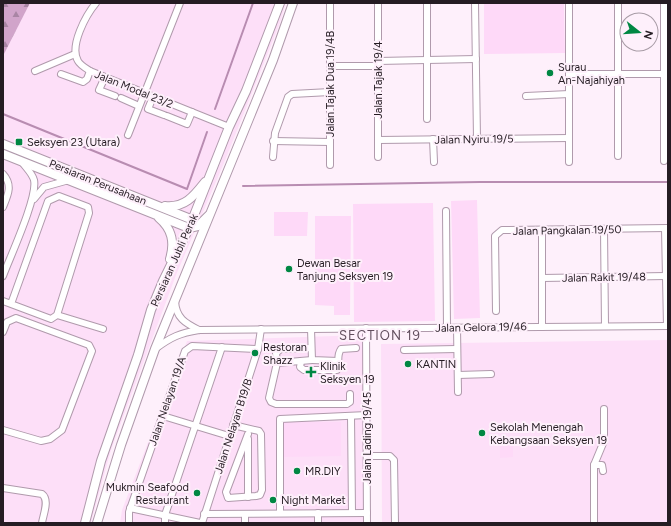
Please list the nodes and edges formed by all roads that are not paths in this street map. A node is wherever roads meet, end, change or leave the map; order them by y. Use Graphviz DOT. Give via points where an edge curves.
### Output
graph roads {
  1 [pos="96,3"];
  2 [pos="180,3"];
  3 [pos="280,3"];
  4 [pos="330,3"];
  5 [pos="378,3"];
  6 [pos="426,3"];
  7 [pos="475,3"];
  8 [pos="569,3"];
  9 [pos="618,3"];
  10 [pos="664,3"];
  11 [pos="293,5"];
  12 [pos="75,54"];
  13 [pos="476,59"];
  14 [pos="427,60"];
  15 [pos="378,63"];
  16 [pos="330,66"];
  17 [pos="36,71"];
  18 [pos="90,71"];
  19 [pos="61,74"];
  20 [pos="569,74"];
  21 [pos="618,74"];
  22 [pos="666,74"];
  23 [pos="105,77"];
  24 [pos="330,92"];
  25 [pos="144,93"];
  26 [pos="569,94"];
  27 [pos="526,96"];
  28 [pos="154,97"];
  29 [pos="139,106"];
  30 [pos="192,112"];
  31 [pos="427,119"];
  32 [pos="247,122"];
  33 [pos="229,127"];
  34 [pos="128,135"];
  35 [pos="569,138"];
  36 [pos="433,139"];
  37 [pos="477,139"];
  38 [pos="378,140"];
  39 [pos="273,141"];
  40 [pos="330,142"];
  41 [pos="3,144"];
  42 [pos="239,144"];
  43 [pos="3,154"];
  44 [pos="618,156"];
  45 [pos="273,157"];
  46 [pos="378,157"];
  47 [pos="21,161"];
  48 [pos="664,161"];
  49 [pos="434,162"];
  50 [pos="569,162"];
  51 [pos="330,165"];
  52 [pos="3,174"];
  53 [pos="211,174"];
  54 [pos="69,180"];
  55 [pos="31,204"];
  56 [pos="156,205"];
  57 [pos="3,207"];
  58 [pos="446,211"];
  59 [pos="211,213"];
  60 [pos="155,215"];
  61 [pos="193,225"];
  62 [pos="667,228"];
  63 [pos="604,229"];
  64 [pos="542,230"];
  65 [pos="200,241"];
  66 [pos="3,274"];
  67 [pos="666,276"];
  68 [pos="604,277"];
  69 [pos="542,278"];
  70 [pos="163,280"];
  71 [pos="175,298"];
  72 [pos="3,301"];
  73 [pos="11,304"];
  74 [pos="496,311"];
  75 [pos="57,315"];
  76 [pos="605,326"];
  77 [pos="667,326"];
  78 [pos="542,327"];
  79 [pos="366,328"];
  80 [pos="447,328"];
  81 [pos="457,328"];
  82 [pos="103,329"];
  83 [pos="261,329"];
  84 [pos="311,329"];
  85 [pos="199,330"];
  86 [pos="3,332"];
  87 [pos="222,347"];
  88 [pos="311,348"];
  89 [pos="356,348"];
  90 [pos="156,349"];
  91 [pos="258,349"];
  92 [pos="457,349"];
  93 [pos="404,350"];
  94 [pos="312,360"];
  95 [pos="301,361"];
  96 [pos="338,361"];
  97 [pos="277,363"];
  98 [pos="491,374"];
  99 [pos="458,375"];
  100 [pos="458,392"];
  101 [pos="350,394"];
  102 [pos="604,409"];
  103 [pos="367,415"];
  104 [pos="163,416"];
  105 [pos="351,416"];
  106 [pos="233,425"];
  107 [pos="195,426"];
  108 [pos="3,430"];
  109 [pos="248,432"];
  110 [pos="229,436"];
  111 [pos="367,456"];
  112 [pos="594,465"];
  113 [pos="602,468"];
  114 [pos="3,488"];
  115 [pos="248,497"];
  116 [pos="130,508"];
  117 [pos="280,513"];
  118 [pos="318,513"];
  119 [pos="352,513"];
  120 [pos="367,513"];
  121 [pos="204,514"];
  122 [pos="245,514"];
  123 [pos="165,515"];
  124 [pos="42,523"];
  125 [pos="85,523"];
  126 [pos="97,523"];
  127 [pos="129,523"];
  128 [pos="165,523"];
  129 [pos="201,523"];
  130 [pos="246,523"];
  131 [pos="318,523"];
  132 [pos="367,523"];
  133 [pos="395,523"];
  134 [pos="594,523"];
  1 -- 12 [label="street" via="85,16"];
  2 -- 25 [label="street"];
  3 -- 33 [label="main road, Persiaran Jubli Perak" via="246,91"];
  4 -- 16 [label="street, Jalan Tajak Dua 19/4B"];
  5 -- 15 [label="street, Jalan Tajak 19/4"];
  6 -- 14 [label="street"];
  7 -- 13 [label="street"];
  8 -- 20 [label="street"];
  9 -- 21 [label="street"];
  10 -- 22 [label="street"];
  11 -- 32 [label="main road, Persiaran Jubli Perak"];
  12 -- 17 [label="street"];
  12 -- 18 [label="street, Jalan Modal 23/2" via="78,62"];
  13 -- 14 [label="street"];
  13 -- 37 [label="street"];
  14 -- 15 [label="street"];
  14 -- 31 [label="street"];
  15 -- 16 [label="street"];
  15 -- 38 [label="street, Jalan Tajak 19/4"];
  16 -- 24 [label="street, Jalan Tajak Dua 19/4B"];
  18 -- 19 [label="street" via="83,82"];
  18 -- 23 [label="street, Jalan Modal 23/2"];
  20 -- 21 [label="street"];
  20 -- 26 [label="street"];
  21 -- 22 [label="street"];
  21 -- 44 [label="street"];
  22 -- 48 [label="street"];
  23 -- 25 [label="street, Jalan Modal 23/2"];
  23 -- 29 [label="street" via="99,90"];
  24 -- 39 [label="street" via="292,94 288,97"];
  24 -- 40 [label="street, Jalan Tajak Dua 19/4B"];
  25 -- 28 [label="street, Jalan Modal 23/2"];
  25 -- 29 [label="street"];
  26 -- 27 [label="street"];
  26 -- 35 [label="street"];
  28 -- 30 [label="street, Jalan Modal 23/2"];
  28 -- 30 [label="street" via="148,109 187,124"];
  29 -- 34 [label="street"];
  30 -- 33 [label="street, Jalan Modal 23/2"];
  32 -- 33 [label="main road"];
  32 -- 42 [label="main road, Persiaran Jubli Perak"];
  33 -- 42 [label="main road"];
  33 -- 53 [label="main road, Persiaran Jubli Perak"];
  35 -- 37 [label="street, Jalan Nyiru 19/5"];
  35 -- 50 [label="street"];
  36 -- 37 [label="street, Jalan Nyiru 19/5"];
  36 -- 38 [label="street, Jalan Nyiru 19/5"];
  36 -- 49 [label="street"];
  38 -- 46 [label="street, Jalan Tajak 19/4"];
  39 -- 40 [label="street"];
  39 -- 45 [label="street"];
  40 -- 51 [label="street, Jalan Tajak Dua 19/4B"];
  41 -- 56 [label="main road, Persiaran Perusahaan"];
  42 -- 59 [label="main road, Persiaran Jubli Perak"];
  43 -- 47 [label="main road, Persiaran Perusahaan"];
  47 -- 54 [label="main road, Persiaran Perusahaan"];
  47 -- 55 [label="street" via="34,180"];
  52 -- 57 [label="street" via="9,186"];
  53 -- 56 [label="main road" via="188,201 171,207"];
  53 -- 61 [label="main road, Persiaran Jubli Perak"];
  54 -- 55 [label="street" via="44,187"];
  54 -- 60 [label="main road, Persiaran Perusahaan"];
  55 -- 66 [label="street"];
  56 -- 61 [label="main road, Persiaran Perusahaan"];
  58 -- 80 [label="street"];
  59 -- 61 [label="main road"];
  59 -- 65 [label="main road, Persiaran Jubli Perak"];
  60 -- 61 [label="main road, Persiaran Perusahaan"];
  60 -- 70 [label="main road" via="165,223 174,243"];
  61 -- 65 [label="main road"];
  61 -- 70 [label="main road, Persiaran Jubli Perak"];
  62 -- 63 [label="street, Jalan Pangkalan 19/50"];
  62 -- 67 [label="street"];
  63 -- 64 [label="street, Jalan Pangkalan 19/50"];
  63 -- 68 [label="street"];
  64 -- 69 [label="street"];
  64 -- 74 [label="street, Jalan Pangkalan 19/50" via="502,230 496,234"];
  65 -- 71 [label="main road, Persiaran Jubli Perak"];
  67 -- 68 [label="street, Jalan Rakit 19/48"];
  67 -- 77 [label="street"];
  68 -- 69 [label="street, Jalan Rakit 19/48"];
  68 -- 76 [label="street"];
  69 -- 78 [label="street"];
  70 -- 125 [label="main road, Persiaran Jubli Perak" via="100,461"];
  71 -- 85 [label="street" via="176,310 182,320"];
  71 -- 90 [label="main road, Persiaran Jubli Perak"];
  72 -- 73 [label="street"];
  73 -- 75 [label="street" via="51,319"];
  73 -- 75 [label="street" via="48,202 59,196 88,207 89,213"];
  75 -- 82 [label="street"];
  76 -- 77 [label="street, Jalan Gelora 19/46"];
  76 -- 78 [label="street, Jalan Gelora 19/46"];
  78 -- 81 [label="street, Jalan Gelora 19/46"];
  79 -- 80 [label="street, Jalan Gelora 19/46"];
  79 -- 84 [label="street, Jalan Gelora 19/46"];
  79 -- 103 [label="street, Jalan Lading 19/45"];
  80 -- 81 [label="street, Jalan Gelora 19/46"];
  81 -- 92 [label="street"];
  83 -- 84 [label="street, Jalan Gelora 19/46"];
  83 -- 85 [label="street, Jalan Gelora 19/46"];
  83 -- 91 [label="street, Jalan Nelayan B19/B"];
  84 -- 88 [label="street"];
  85 -- 90 [label="street, Jalan Gelora 19/46" via="180,333"];
  86 -- 108 [label="street" via="7,322 16,318 89,345 92,351 62,430 50,439 41,441"];
  87 -- 91 [label="street, Jalan Nelayan 19/A"];
  87 -- 104 [label="street, Jalan Nelayan 19/A" via="192,346 185,351"];
  87 -- 107 [label="street"];
  88 -- 94 [label="street"];
  88 -- 97 [label="street" via="281,349 276,353"];
  89 -- 96 [label="street" via="340,348"];
  90 -- 126 [label="main road, Persiaran Jubli Perak" via="121,445"];
  91 -- 106 [label="street, Jalan Nelayan B19/B"];
  92 -- 93 [label="street"];
  92 -- 99 [label="street"];
  94 -- 95 [label="street"];
  94 -- 96 [label="street"];
  95 -- 96 [label="street" via="300,367 304,370 337,370"];
  95 -- 97 [label="street"];
  97 -- 101 [label="street" via="269,398 271,402 347,404 350,402"];
  98 -- 99 [label="street"];
  99 -- 100 [label="street"];
  102 -- 112 [label="street" via="604,441"];
  103 -- 105 [label="street"];
  103 -- 111 [label="street, Jalan Lading 19/45"];
  104 -- 107 [label="street"];
  104 -- 116 [label="street, Jalan Nelayan 19/A"];
  105 -- 117 [label="street" via="280,419"];
  105 -- 119 [label="street"];
  106 -- 109 [label="street"];
  106 -- 110 [label="street, Jalan Nelayan B19/B"];
  107 -- 110 [label="street"];
  107 -- 123 [label="street"];
  109 -- 115 [label="street"];
  109 -- 115 [label="street" via="259,431 261,434 262,490 260,495"];
  109 -- 115 [label="street" via="226,496"];
  110 -- 121 [label="street, Jalan Nelayan B19/B"];
  111 -- 120 [label="street, Jalan Lading 19/45"];
  111 -- 133 [label="street" via="390,456 394,460"];
  112 -- 113 [label="street"];
  112 -- 134 [label="street"];
  114 -- 124 [label="street" via="45,496"];
  116 -- 123 [label="street"];
  116 -- 127 [label="street, Jalan Nelayan 19/A"];
  117 -- 118 [label="street"];
  117 -- 122 [label="street"];
  118 -- 119 [label="street"];
  118 -- 131 [label="street"];
  119 -- 120 [label="street"];
  120 -- 132 [label="street, Jalan Lading 19/45"];
  121 -- 122 [label="street"];
  121 -- 129 [label="street, Jalan Nelayan B19/B"];
  122 -- 130 [label="street"];
  123 -- 128 [label="street"];
  123 -- 129 [label="street"];
}
